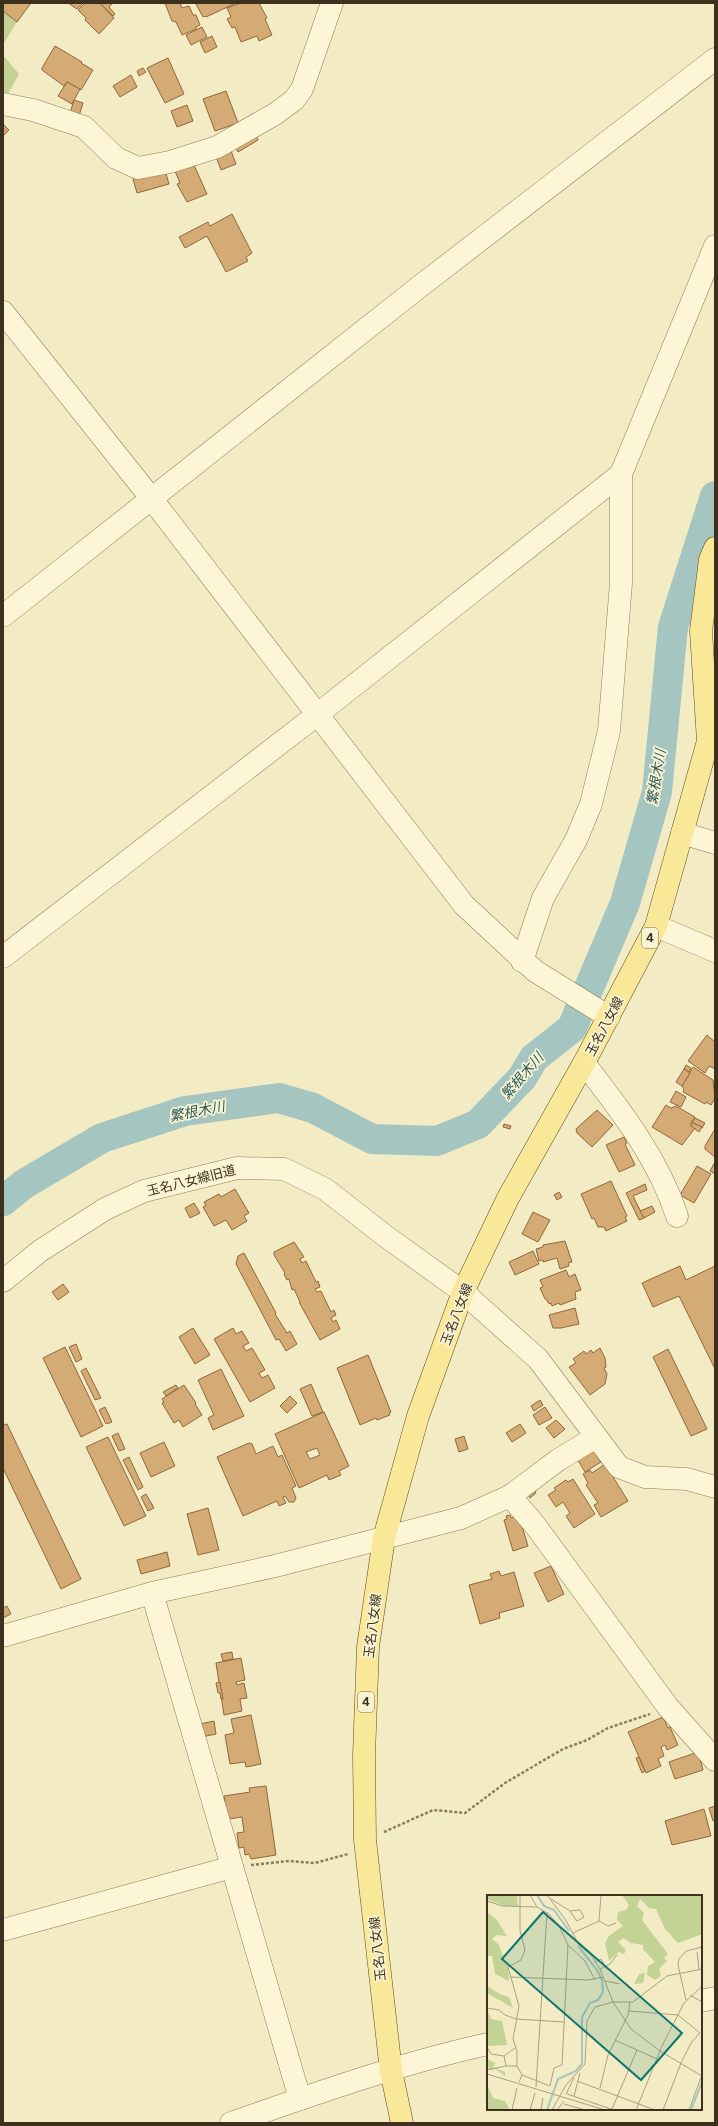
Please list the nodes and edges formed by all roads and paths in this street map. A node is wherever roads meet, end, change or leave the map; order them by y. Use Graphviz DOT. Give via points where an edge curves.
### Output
graph roads {
  1 [pos="332,3"];
  2 [pos="715,59"];
  3 [pos="3,104"];
  4 [pos="715,246"];
  5 [pos="3,312"];
  6 [pos="621,474"];
  7 [pos="151,498"];
  8 [pos="715,548"];
  9 [pos="3,616"];
  10 [pos="318,714"];
  11 [pos="682,833"];
  12 [pos="715,843"];
  13 [pos="656,926"];
  14 [pos="715,951"];
  15 [pos="3,957"];
  16 [pos="528,966"];
  17 [pos="602,1012"];
  18 [pos="584,1063"];
  19 [pos="678,1216"];
  20 [pos="3,1281"];
  21 [pos="463,1292"];
  22 [pos="596,1437"];
  23 [pos="715,1486"];
  24 [pos="510,1496"];
  25 [pos="384,1538"];
  26 [pos="152,1593"];
  27 [pos="3,1636"];
  28 [pos="668,1708"];
  29 [pos="715,1760"];
  30 [pos="365,1840"];
  31 [pos="232,1866"];
  32 [pos="3,1930"];
  33 [pos="715,1998"];
  34 [pos="702,2001"];
  35 [pos="487,2044"];
  36 [pos="391,2071"];
  37 [pos="300,2099"];
  38 [pos="231,2123"];
  39 [pos="402,2123"];
  1 -- 3 [label="street" via="302,88 294,100 257,125 217,147 170,162 138,168 116,158 84,127 33,110"];
  2 -- 7 [label="street"];
  4 -- 6 [label="street"];
  5 -- 7 [label="street"];
  6 -- 10 [label="street"];
  6 -- 16 [label="street" via="620,584 609,731 591,804 576,840 543,898"];
  7 -- 9 [label="street"];
  7 -- 10 [label="street"];
  8 -- 11 [label="main road, 玉名八女線 / 4" via="710,560 701,631 708,740"];
  10 -- 15 [label="street"];
  10 -- 16 [label="street" via="464,904"];
  11 -- 12 [label="street"];
  11 -- 13 [label="main road, 玉名八女線 / 4"];
  13 -- 14 [label="street"];
  13 -- 17 [label="main road, 玉名八女線 / 4"];
  16 -- 17 [label="street"];
  17 -- 18 [label="main road, 玉名八女線 / 4"];
  18 -- 19 [label="street" via="653,1159"];
  18 -- 21 [label="main road, 玉名八女線 / 4" via="508,1198"];
  20 -- 21 [label="street, 玉名八女線旧道" via="40,1251 105,1209 144,1191 237,1168 284,1169 325,1189"];
  21 -- 22 [label="street, 玉名八女線旧道" via="538,1359"];
  21 -- 25 [label="main road, 玉名八女線 / 4" via="418,1416"];
  22 -- 23 [label="street, 玉名八女線旧道" via="619,1467 645,1477 687,1479"];
  22 -- 24 [label="street" via="558,1460"];
  24 -- 25 [label="street" via="461,1518"];
  24 -- 28 [label="street" via="535,1525"];
  25 -- 26 [label="street" via="275,1566"];
  25 -- 30 [label="main road, 玉名八女線 / 4" via="368,1647 364,1755"];
  26 -- 27 [label="street"];
  26 -- 31 [label="street"];
  28 -- 29 [label="street"];
  28 -- 30 [label="path" via="608,1728 563,1749 505,1783 465,1813 433,1810"];
  30 -- 31 [label="path" via="351,1853 337,1859 315,1863 289,1861"];
  30 -- 36 [label="main road, 玉名八女線 / 4"];
  31 -- 32 [label="street"];
  31 -- 37 [label="street"];
  33 -- 34 [label="street"];
  35 -- 36 [label="street"];
  36 -- 37 [label="street"];
  36 -- 39 [label="main road, 玉名八女線 / 4"];
  37 -- 38 [label="street"];
}
